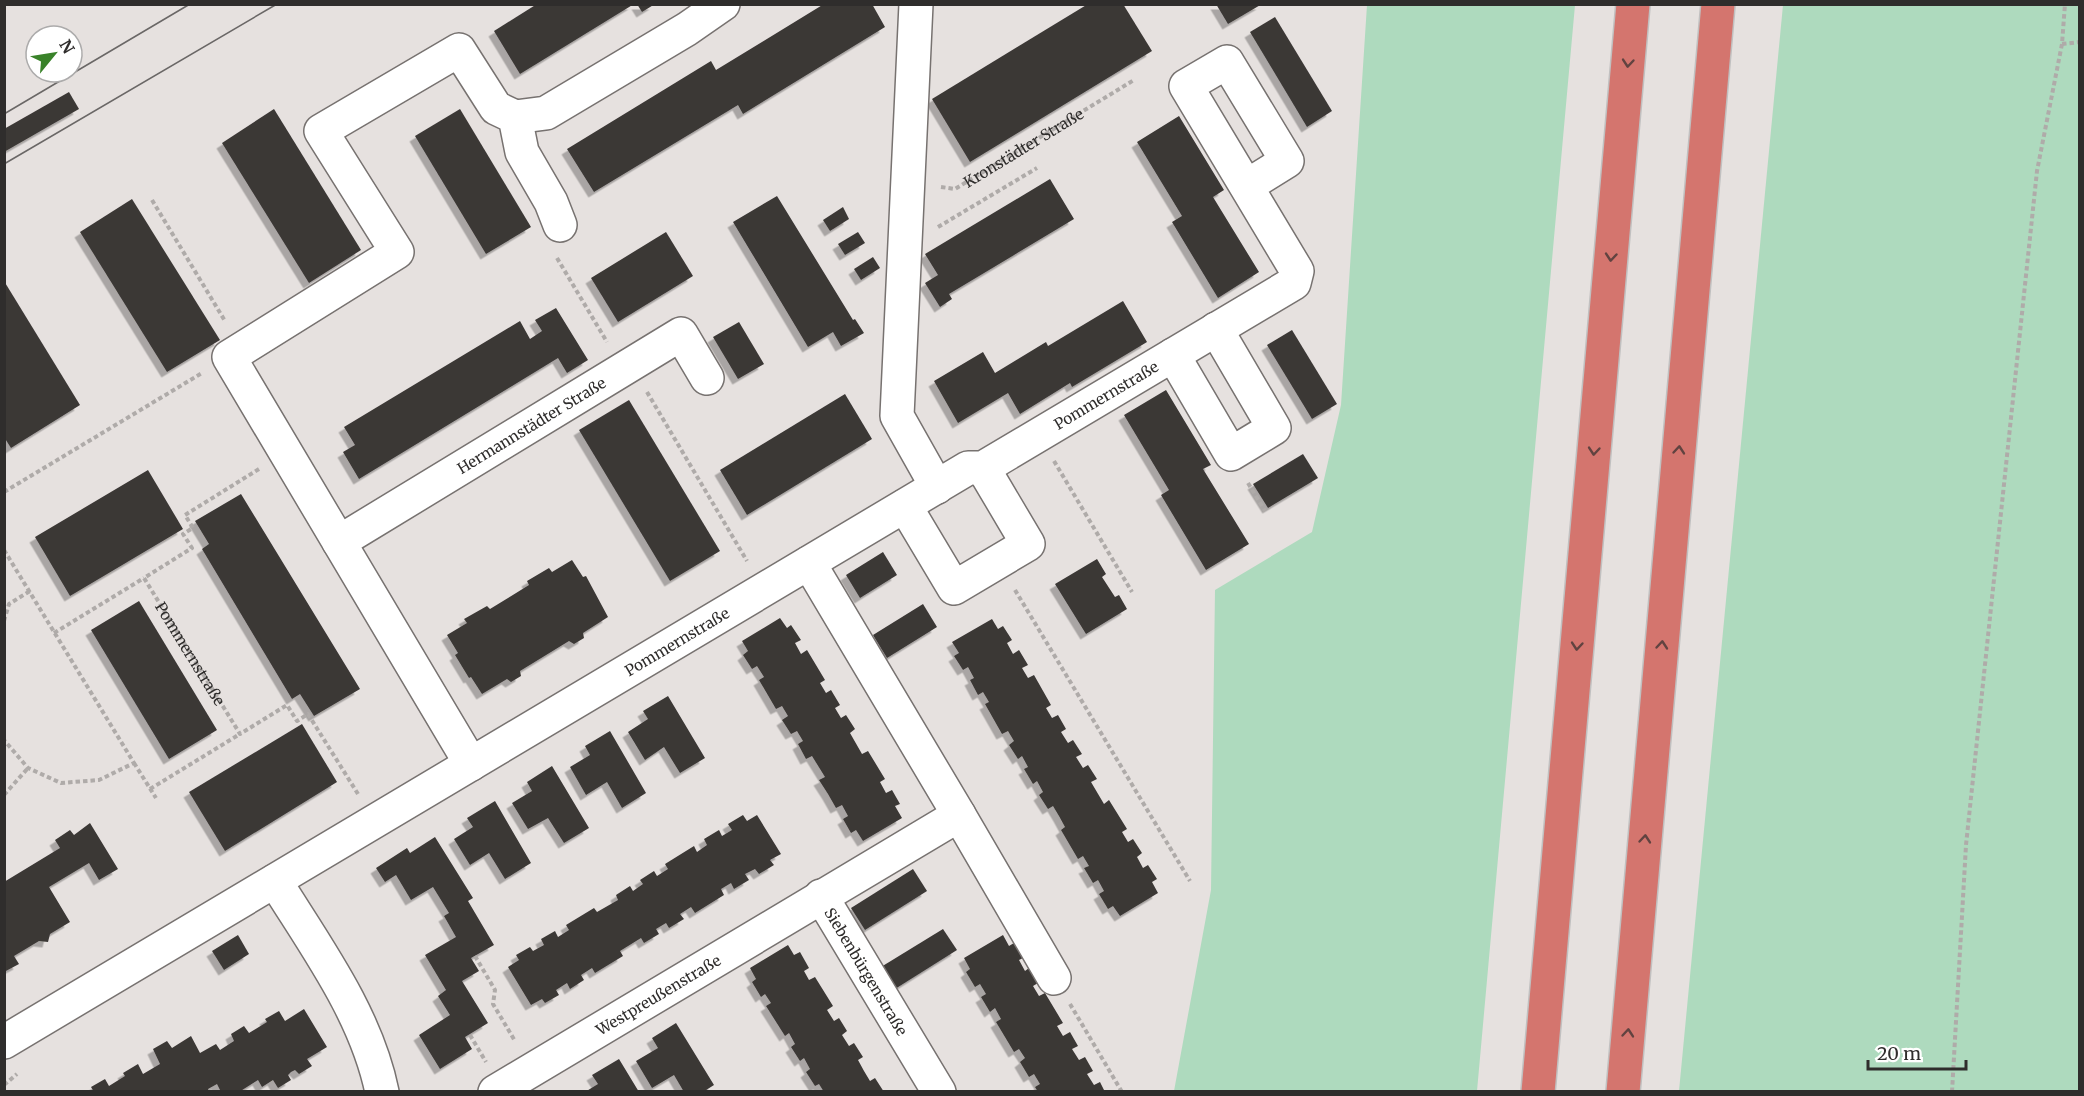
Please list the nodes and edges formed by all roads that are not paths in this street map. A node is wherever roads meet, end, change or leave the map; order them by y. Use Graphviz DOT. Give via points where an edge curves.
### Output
graph roads {
  1 [pos="723,4"];
  2 [pos="916,4"];
  3 [pos="1634,4"];
  4 [pos="1718,4"];
  5 [pos="515,117"];
  6 [pos="1247,186"];
  7 [pos="560,225"];
  8 [pos="1216,329"];
  9 [pos="1173,355"];
  10 [pos="707,378"];
  11 [pos="983,468"];
  12 [pos="937,487"];
  13 [pos="905,506"];
  14 [pos="339,542"];
  15 [pos="809,563"];
  16 [pos="471,764"];
  17 [pos="959,815"];
  18 [pos="275,881"];
  19 [pos="821,896"];
  20 [pos="1054,978"];
  21 [pos="4,1042"];
  22 [pos="382,1092"];
  23 [pos="495,1092"];
  24 [pos="939,1092"];
  25 [pos="1538,1092"];
  26 [pos="1623,1092"];
  1 -- 5 [label="street" via="546,113"];
  2 -- 12 [label="street" via="897,416"];
  3 -- 25 [label="highway, one-way"];
  26 -- 4 [label="highway, one-way"];
  5 -- 7 [label="street" via="522,152"];
  5 -- 14 [label="street" via="495,108 459,50 321,131 397,252 236,353 286,453"];
  6 -- 8 [label="street, Pommernstraße" via="1297,271 1294,283"];
  8 -- 9 [label="street, Pommernstraße"];
  8 -- 9 [label="street, Pommernstraße" via="1274,428 1266,433 1231,454"];
  9 -- 11 [label="street, Pommernstraße"];
  10 -- 14 [label="street, Hermannstädter Straße" via="681,334"];
  11 -- 12 [label="street, Pommernstraße" via="968,468"];
  11 -- 13 [label="street" via="1028,543 954,588"];
  12 -- 13 [label="street, Pommernstraße"];
  13 -- 15 [label="street, Pommernstraße"];
  14 -- 16 [label="street"];
  15 -- 16 [label="street, Pommernstraße"];
  15 -- 17 [label="street"];
  16 -- 18 [label="street, Pommernstraße"];
  17 -- 19 [label="street, Siebenbürgenstraße"];
  17 -- 20 [label="street"];
  18 -- 21 [label="street, Pommernstraße"];
  18 -- 22 [label="street" via="337,980 362,1030"];
  19 -- 23 [label="street, Westpreußenstraße"];
  19 -- 24 [label="street, Siebenbürgenstraße"];
}
